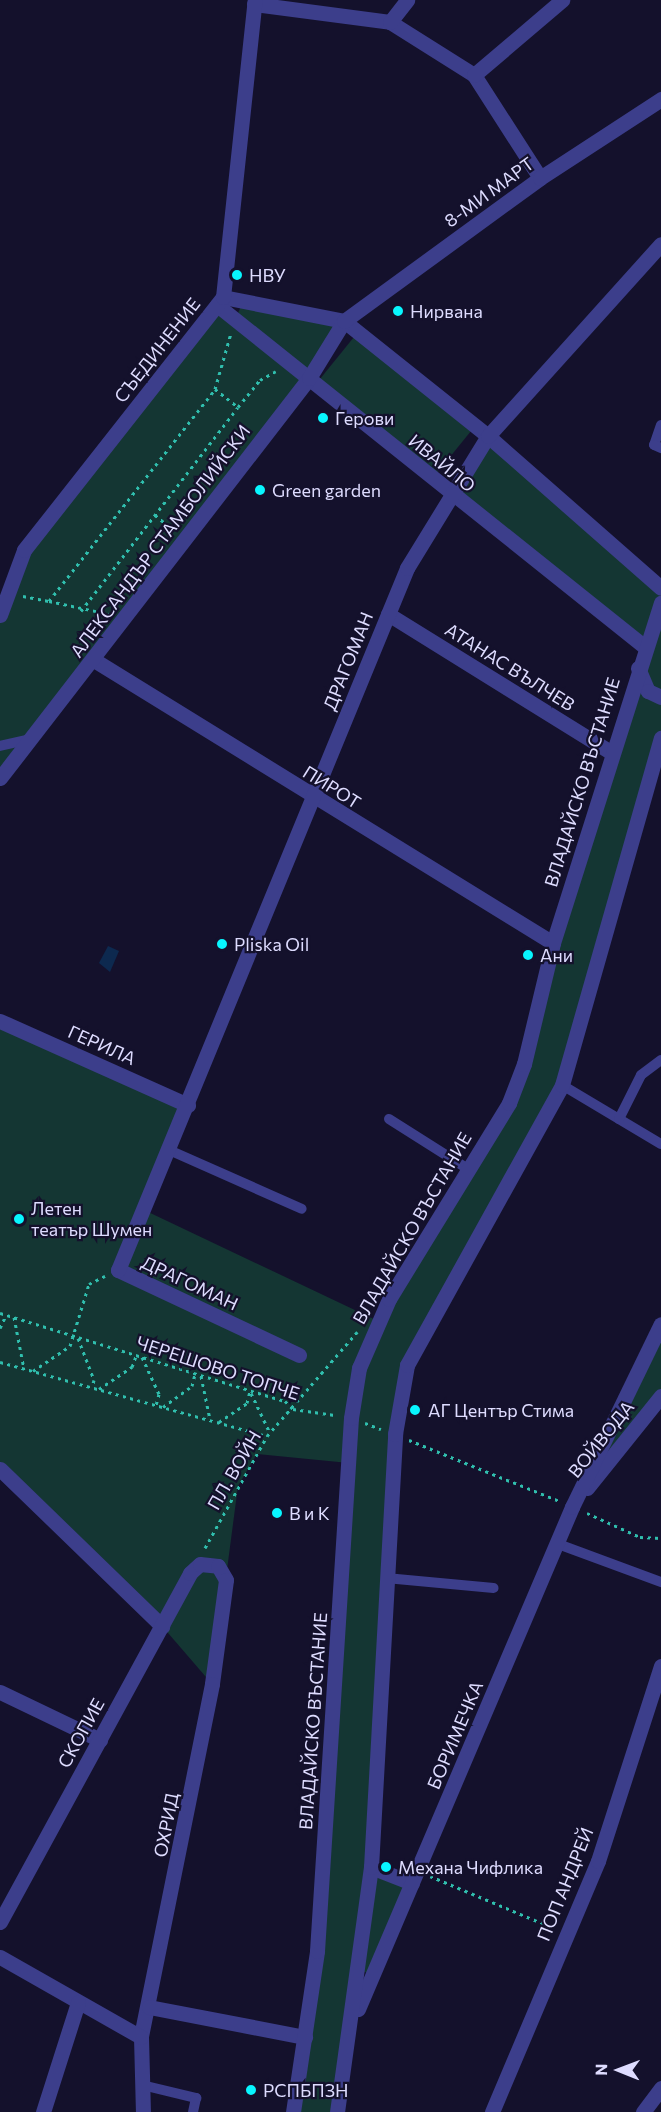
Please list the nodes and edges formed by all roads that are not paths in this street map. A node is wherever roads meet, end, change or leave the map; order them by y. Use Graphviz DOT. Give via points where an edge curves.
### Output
graph roads {
  1 [pos="407,0"];
  2 [pos="562,0"];
  3 [pos="255,2"];
  4 [pos="390,22"];
  5 [pos="474,75"];
  6 [pos="661,99"];
  7 [pos="540,178"];
  8 [pos="661,244"];
  9 [pos="220,301"];
  10 [pos="344,321"];
  11 [pos="309,378"];
  12 [pos="661,425"];
  13 [pos="488,436"];
  14 [pos="661,448"];
  15 [pos="449,495"];
  16 [pos="661,588"];
  17 [pos="661,603"];
  18 [pos="2,604"];
  19 [pos="388,615"];
  20 [pos="645,647"];
  21 [pos="94,660"];
  22 [pos="638,668"];
  23 [pos="661,696"];
  24 [pos="661,738"];
  25 [pos="31,739"];
  26 [pos="0,746"];
  27 [pos="611,752"];
  28 [pos="0,778"];
  29 [pos="314,799"];
  30 [pos="553,943"];
  31 [pos="0,1021"];
  32 [pos="661,1060"];
  33 [pos="562,1085"];
  34 [pos="188,1105"];
  35 [pos="389,1119"];
  36 [pos="619,1119"];
  37 [pos="661,1144"];
  38 [pos="169,1150"];
  39 [pos="468,1169"];
  40 [pos="302,1209"];
  41 [pos="661,1324"];
  42 [pos="299,1355"];
  43 [pos="661,1396"];
  44 [pos="0,1469"];
  45 [pos="572,1507"];
  46 [pos="558,1544"];
  47 [pos="200,1564"];
  48 [pos="386,1578"];
  49 [pos="661,1582"];
  50 [pos="494,1588"];
  51 [pos="162,1626"];
  52 [pos="661,1666"];
  53 [pos="0,1692"];
  54 [pos="100,1740"];
  55 [pos="371,1867"];
  56 [pos="415,1877"];
  57 [pos="0,1922"];
  58 [pos="0,1957"];
  59 [pos="78,2002"];
  60 [pos="149,2007"];
  61 [pos="350,2028"];
  62 [pos="141,2037"];
  63 [pos="305,2037"];
  64 [pos="142,2085"];
  65 [pos="661,2088"];
  66 [pos="43,2112"];
  67 [pos="143,2112"];
  68 [pos="193,2112"];
  69 [pos="293,2112"];
  70 [pos="337,2112"];
  71 [pos="492,2112"];
  72 [pos="643,2112"];
  1 -- 4 [label="street"];
  2 -- 5 [label="street"];
  3 -- 4 [label="street"];
  3 -- 9 [label="street, СЪЕДИНЕНИЕ"];
  4 -- 5 [label="street"];
  5 -- 7 [label="street"];
  6 -- 7 [label="street, 8-МИ МАРТ"];
  7 -- 10 [label="street, 8-МИ МАРТ"];
  8 -- 13 [label="street, ДРАГОМАН"];
  9 -- 10 [label="street"];
  9 -- 11 [label="street, ИВАЙЛО" via="235,318"];
  9 -- 18 [label="street, СЪЕДИНЕНИЕ" via="24,550"];
  10 -- 11 [label="street, АЛЕКСАНДЪР СТАМБОЛИЙСКИ"];
  10 -- 13 [label="street"];
  11 -- 15 [label="street, ИВАЙЛО"];
  11 -- 21 [label="street, АЛЕКСАНДЪР СТАМБОЛИЙСКИ"];
  12 -- 14 [label="lane" via="654,445"];
  13 -- 15 [label="street, ДРАГОМАН"];
  13 -- 16 [label="street"];
  15 -- 19 [label="street, ДРАГОМАН" via="407,568"];
  15 -- 20 [label="street, ИВАЙЛО"];
  17 -- 20 [label="street, ВЛАДАЙСКО ВЪСТАНИЕ"];
  19 -- 27 [label="street, АТАНАС ВЪЛЧЕВ"];
  19 -- 29 [label="street, ДРАГОМАН"];
  20 -- 22 [label="street, ВЛАДАЙСКО ВЪСТАНИЕ"];
  21 -- 25 [label="street, АЛЕКСАНДЪР СТАМБОЛИЙСКИ"];
  21 -- 29 [label="street, ПИРОТ"];
  22 -- 23 [label="street" via="648,691"];
  22 -- 27 [label="street, ВЛАДАЙСКО ВЪСТАНИЕ"];
  24 -- 33 [label="street"];
  25 -- 26 [label="lane"];
  25 -- 28 [label="street, АЛЕКСАНДЪР СТАМБОЛИЙСКИ"];
  27 -- 30 [label="street, ВЛАДАЙСКО ВЪСТАНИЕ"];
  29 -- 30 [label="street, ПИРОТ"];
  29 -- 34 [label="street, ДРАГОМАН"];
  30 -- 39 [label="street, ВЛАДАЙСКО ВЪСТАНИЕ" via="524,1064 509,1103"];
  31 -- 34 [label="street, ГЕРИЛА"];
  32 -- 36 [label="lane" via="640,1075"];
  33 -- 36 [label="lane"];
  33 -- 48 [label="street" via="419,1336 407,1365 395,1434"];
  34 -- 38 [label="street, ДРАГОМАН"];
  35 -- 39 [label="lane"];
  36 -- 37 [label="lane"];
  38 -- 40 [label="lane"];
  38 -- 42 [label="street, ДРАГОМАН" via="118,1270"];
  39 -- 63 [label="street, ВЛАДАЙСКО ВЪСТАНИЕ" via="378,1322 359,1368 351,1418 317,1951"];
  41 -- 45 [label="street, БОРИМЕЧКА"];
  43 -- 45 [label="street, ВОЙВОДА"];
  44 -- 51 [label="street"];
  45 -- 46 [label="street, БОРИМЕЧКА"];
  46 -- 49 [label="lane"];
  46 -- 56 [label="street, БОРИМЕЧКА"];
  47 -- 51 [label="street, СКОПИЕ"];
  47 -- 60 [label="street, ОХРИД" via="218,1566 226,1581 206,1725"];
  48 -- 50 [label="lane"];
  48 -- 55 [label="street"];
  51 -- 54 [label="street, СКОПИЕ"];
  52 -- 71 [label="street, ПОП АНДРЕЙ" via="598,1861"];
  53 -- 54 [label="street"];
  54 -- 57 [label="street, СКОПИЕ"];
  55 -- 56 [label="street"];
  55 -- 61 [label="street"];
  56 -- 61 [label="street, БОРИМЕЧКА"];
  58 -- 59 [label="street"];
  59 -- 62 [label="street"];
  59 -- 66 [label="street"];
  60 -- 62 [label="street, ОХРИД"];
  60 -- 63 [label="street"];
  61 -- 70 [label="street"];
  62 -- 64 [label="street, ОХРИД"];
  63 -- 69 [label="street, ВЛАДАЙСКО ВЪСТАНИЕ"];
  64 -- 67 [label="street, ОХРИД"];
  64 -- 68 [label="lane" via="196,2098"];
  65 -- 72 [label="street"];
}
